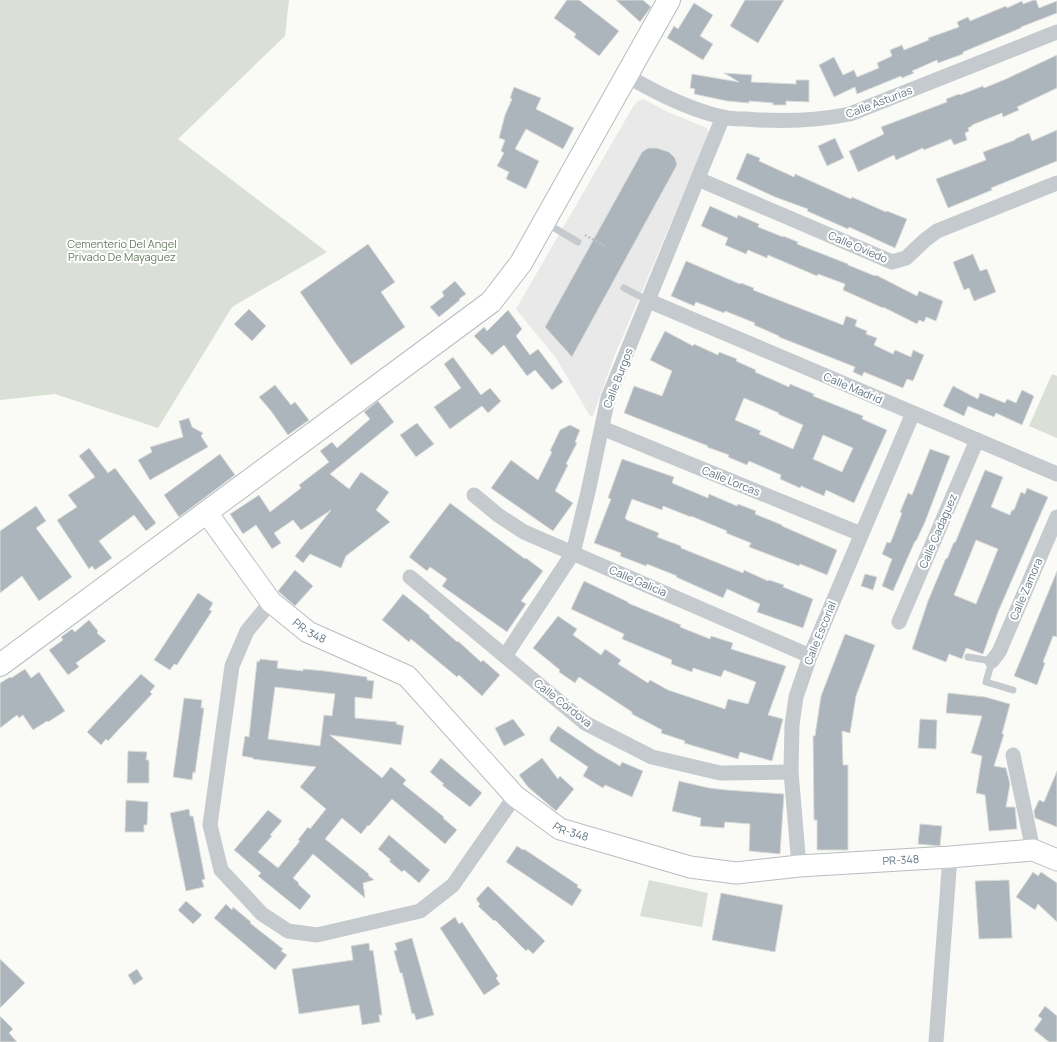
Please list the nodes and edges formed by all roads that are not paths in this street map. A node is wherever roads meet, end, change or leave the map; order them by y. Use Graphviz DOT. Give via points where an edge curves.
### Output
graph roads {
  1 [pos="669,0"];
  2 [pos="1057,32"];
  3 [pos="627,76"];
  4 [pos="723,117"];
  5 [pos="698,179"];
  6 [pos="1057,183"];
  7 [pos="544,222"];
  8 [pos="578,242"];
  9 [pos="624,288"];
  10 [pos="649,301"];
  11 [pos="913,413"];
  12 [pos="602,428"];
  13 [pos="977,440"];
  14 [pos="1057,474"];
  15 [pos="474,495"];
  16 [pos="207,513"];
  17 [pos="1057,517"];
  18 [pos="861,534"];
  19 [pos="573,553"];
  20 [pos="410,577"];
  21 [pos="271,602"];
  22 [pos="899,622"];
  23 [pos="505,656"];
  24 [pos="810,656"];
  25 [pos="968,657"];
  26 [pos="992,661"];
  27 [pos="0,665"];
  28 [pos="1013,690"];
  29 [pos="1013,754"];
  30 [pos="791,772"];
  31 [pos="515,796"];
  32 [pos="1033,850"];
  33 [pos="950,857"];
  34 [pos="1057,860"];
  35 [pos="799,866"];
  36 [pos="936,1042"];
  1 -- 3 [label="main road"];
  2 -- 4 [label="street, Calle Asturias" via="850,114 826,119 791,121"];
  3 -- 4 [label="street, Calle Asturias" via="665,97"];
  3 -- 7 [label="main road"];
  4 -- 5 [label="street, Calle Burgos"];
  5 -- 6 [label="street, Calle Oviedo" via="892,262 906,258 937,231"];
  5 -- 10 [label="street, Calle Burgos"];
  7 -- 8 [label="lane"];
  7 -- 16 [label="main road" via="521,263 491,302"];
  9 -- 10 [label="lane"];
  10 -- 11 [label="street, Calle Madrid"];
  10 -- 12 [label="street, Calle Burgos" via="608,398"];
  11 -- 13 [label="street, Calle Madrid"];
  11 -- 18 [label="street, Calle Escorial"];
  12 -- 18 [label="street, Calle Lorcas"];
  12 -- 19 [label="street, Calle Burgos"];
  13 -- 14 [label="street, Calle Madrid"];
  13 -- 22 [label="street, Calle Cadaguez"];
  15 -- 19 [label="street, Calle Galicia" via="524,532"];
  16 -- 21 [label="street, PR-348 / PR-348"];
  16 -- 27 [label="main road"];
  17 -- 26 [label="street, Calle Zamora" via="999,652"];
  18 -- 24 [label="street, Calle Escorial"];
  19 -- 23 [label="street, Calle Burgos"];
  19 -- 24 [label="street, Calle Galicia"];
  20 -- 23 [label="street, Calle Córdova"];
  21 -- 31 [label="street, PR-348 / PR-348" via="308,632 407,676"];
  21 -- 31 [label="street" via="247,631 232,666 210,825 221,870 262,914 288,931 317,935 420,911 453,885"];
  23 -- 30 [label="street, Calle Córdova" via="585,723 652,757 720,773"];
  24 -- 30 [label="street, Calle Escorial" via="796,697 792,725"];
  25 -- 26 [label="lane"];
  26 -- 28 [label="lane" via="986,682"];
  29 -- 32 [label="street"];
  30 -- 35 [label="street, Calle Escorial"];
  31 -- 35 [label="street, PR-348 / PR-348" via="560,829 690,867 736,874"];
  32 -- 33 [label="street, PR-348 / PR-348"];
  32 -- 34 [label="street, PR-348 / PR-348"];
  33 -- 35 [label="street, PR-348 / PR-348"];
  33 -- 36 [label="street"];
}
